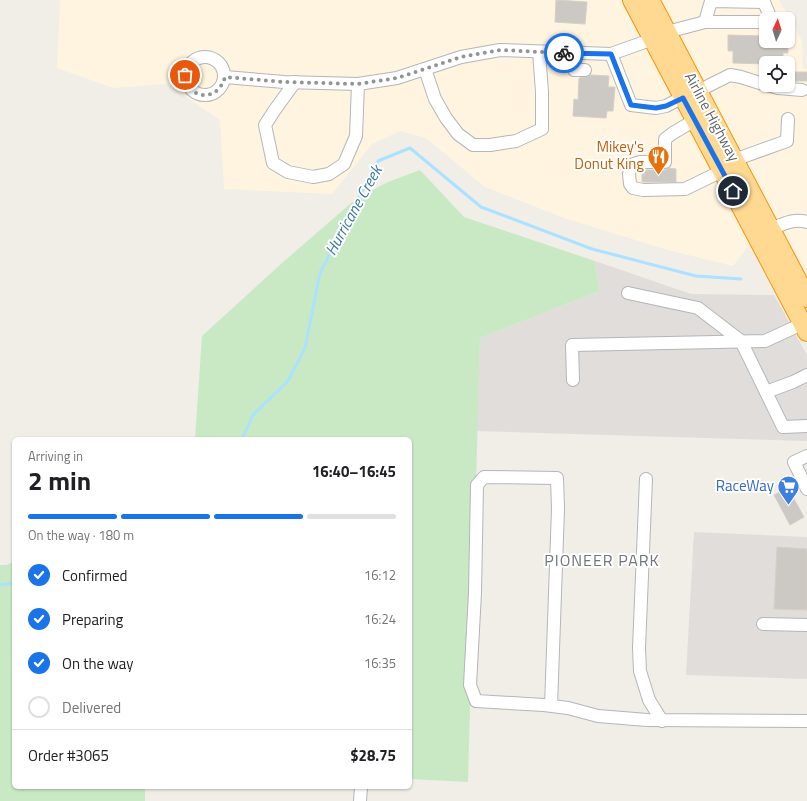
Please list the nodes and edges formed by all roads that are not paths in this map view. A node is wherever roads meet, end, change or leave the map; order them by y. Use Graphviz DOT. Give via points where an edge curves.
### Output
graph roads {
  1 [pos="632,0"];
  2 [pos="650,0"];
  3 [pos="768,12"];
  4 [pos="705,22"];
  5 [pos="759,22"];
  6 [pos="660,35"];
  7 [pos="539,52"];
  8 [pos="575,53"];
  9 [pos="611,54"];
  10 [pos="425,69"];
  11 [pos="574,70"];
  12 [pos="225,77"];
  13 [pos="295,82"];
  14 [pos="759,83"];
  15 [pos="358,84"];
  16 [pos="795,89"];
  17 [pos="802,90"];
  18 [pos="694,104"];
  19 [pos="788,119"];
  20 [pos="728,165"];
  21 [pos="807,222"];
  22 [pos="771,229"];
  23 [pos="628,293"];
  24 [pos="807,298"];
  25 [pos="805,326"];
  26 [pos="741,341"];
  27 [pos="807,375"];
  28 [pos="573,380"];
  29 [pos="766,392"];
  30 [pos="807,426"];
  31 [pos="807,456"];
  32 [pos="646,479"];
  33 [pos="807,489"];
  34 [pos="763,624"];
  35 [pos="807,625"];
  36 [pos="551,706"];
  37 [pos="662,721"];
  38 [pos="807,721"];
  39 [pos="361,789"];
  40 [pos="360,801"];
  1 -- 6 [label="highway, Airline Highway"];
  2 -- 6 [label="highway, Airline Highway"];
  3 -- 4 [label="street" via="764,2 710,1"];
  4 -- 5 [label="street"];
  4 -- 6 [label="street"];
  6 -- 9 [label="street"];
  6 -- 18 [label="highway, Airline Highway"];
  7 -- 8 [label="street"];
  7 -- 10 [label="street" via="500,50 461,57"];
  7 -- 10 [label="street" via="542,129 516,141 490,145 473,145 458,134 435,99"];
  8 -- 9 [label="street"];
  8 -- 11 [label="street"];
  9 -- 18 [label="street" via="631,105 656,108"];
  10 -- 15 [label="street" via="397,78"];
  12 -- 13 [label="street"];
  13 -- 15 [label="street"];
  13 -- 15 [label="street" via="265,125 273,163 288,172 312,177 329,174 344,164 356,136"];
  14 -- 18 [label="street" via="730,75"];
  16 -- 17 [label="street"];
  18 -- 20 [label="highway, Airline Highway"];
  18 -- 20 [label="street" via="673,133 665,139 665,162 631,164 630,184 633,188 643,190 685,189"];
  19 -- 20 [label="street" via="787,142"];
  20 -- 22 [label="highway, Airline Highway"];
  20 -- 25 [label="highway, Airline Highway"];
  21 -- 22 [label="street" via="795,220"];
  22 -- 24 [label="highway, Airline Highway"];
  23 -- 26 [label="street" via="698,308"];
  25 -- 26 [label="street" via="765,341"];
  26 -- 28 [label="street" via="572,345"];
  26 -- 29 [label="street"];
  27 -- 29 [label="street"];
  29 -- 30 [label="street" via="783,427"];
  31 -- 33 [label="street" via="794,462"];
  32 -- 37 [label="street" via="640,671 648,700"];
  34 -- 35 [label="street"];
  36 -- 36 [label="street" via="476,701 470,685 477,485 484,477 557,478"];
  36 -- 37 [label="street" via="598,716"];
  37 -- 38 [label="street"];
  39 -- 40 [label="street"];
}
